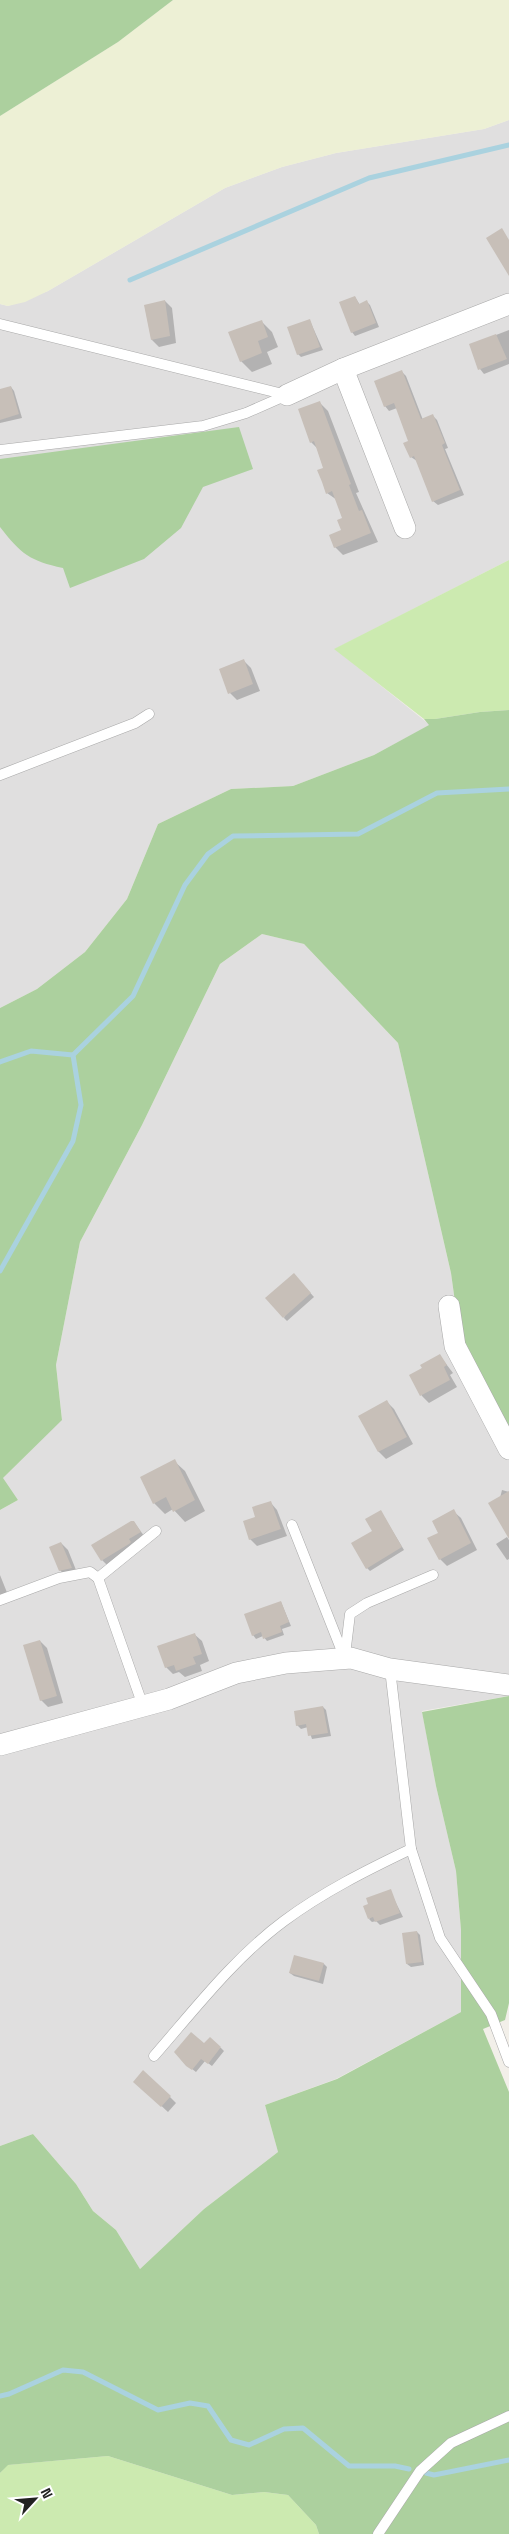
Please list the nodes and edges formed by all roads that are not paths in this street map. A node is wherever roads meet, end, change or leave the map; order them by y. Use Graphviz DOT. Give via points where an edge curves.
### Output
graph roads {
  1 [pos="509,304"];
  2 [pos="0,324"];
  3 [pos="343,369"];
  4 [pos="287,395"];
  5 [pos="0,450"];
  6 [pos="405,528"];
  7 [pos="150,714"];
  8 [pos="0,776"];
  9 [pos="449,1306"];
  10 [pos="509,1449"];
  11 [pos="292,1525"];
  12 [pos="156,1531"];
  13 [pos="433,1575"];
  14 [pos="98,1578"];
  15 [pos="0,1600"];
  16 [pos="345,1659"];
  17 [pos="390,1669"];
  18 [pos="509,1685"];
  19 [pos="142,1706"];
  20 [pos="0,1744"];
  21 [pos="410,1849"];
  22 [pos="154,2056"];
  23 [pos="509,2062"];
  24 [pos="509,2416"];
  25 [pos="378,2534"];
  1 -- 3 [label="street"];
  2 -- 4 [label="lane"];
  3 -- 4 [label="street"];
  3 -- 6 [label="street"];
  4 -- 5 [label="lane" via="246,413 203,426"];
  7 -- 8 [label="lane" via="135,723"];
  9 -- 10 [label="street" via="455,1346"];
  11 -- 16 [label="lane"];
  12 -- 14 [label="lane"];
  13 -- 16 [label="lane" via="367,1603 350,1614"];
  14 -- 15 [label="lane" via="90,1572 80,1573"];
  14 -- 19 [label="lane"];
  16 -- 17 [label="street"];
  16 -- 19 [label="street" via="286,1663 236,1673"];
  17 -- 18 [label="street"];
  17 -- 21 [label="lane"];
  19 -- 20 [label="street"];
  21 -- 22 [label="lane" via="306,1905 282,1922 218,1982"];
  21 -- 23 [label="lane" via="440,1938 491,2014"];
  24 -- 25 [label="lane" via="451,2443 420,2471"];
}
